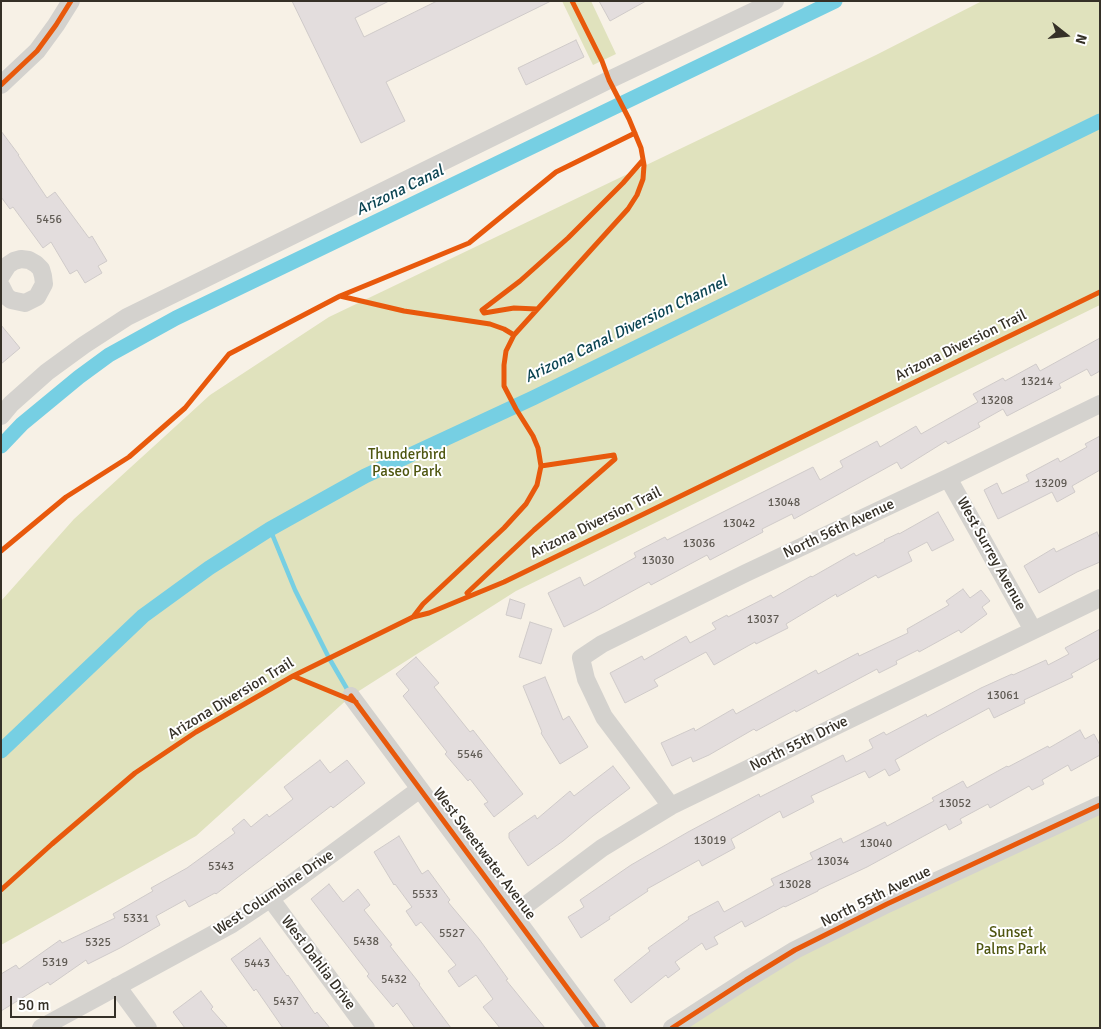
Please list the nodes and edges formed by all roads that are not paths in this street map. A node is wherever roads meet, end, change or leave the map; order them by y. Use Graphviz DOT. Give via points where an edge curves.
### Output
graph roads {
  1 [pos="71,1"];
  2 [pos="775,1"];
  3 [pos="1,85"];
  4 [pos="3,266"];
  5 [pos="1,286"];
  6 [pos="1100,404"];
  7 [pos="1,416"];
  8 [pos="948,478"];
  9 [pos="1100,598"];
  10 [pos="1033,630"];
  11 [pos="351,696"];
  12 [pos="420,789"];
  13 [pos="1100,805"];
  14 [pos="671,806"];
  15 [pos="270,898"];
  16 [pos="514,914"];
  17 [pos="117,986"];
  18 [pos="41,1028"];
  19 [pos="148,1028"];
  20 [pos="366,1028"];
  21 [pos="597,1028"];
  22 [pos="672,1028"];
  1 -- 3 [label="street" via="36,51"];
  2 -- 7 [label="street" via="128,317 47,372"];
  4 -- 5 [label="street" via="29,260 41,269 44,284 37,297 25,302 11,300"];
  6 -- 8 [label="street, North 56th Avenue"];
  8 -- 10 [label="street, West Surrey Avenue"];
  8 -- 14 [label="street, North 56th Avenue" via="737,577 602,644 581,658 586,679 604,717"];
  9 -- 10 [label="street, North 55th Drive"];
  10 -- 14 [label="street, North 55th Drive"];
  11 -- 12 [label="street, West Sweetwater Avenue"];
  12 -- 15 [label="street, West Columbine Drive"];
  12 -- 16 [label="street, West Sweetwater Avenue"];
  13 -- 22 [label="street, North 55th Avenue" via="795,950"];
  14 -- 16 [label="street, North 55th Drive" via="602,848"];
  15 -- 17 [label="street, West Columbine Drive" via="232,924"];
  15 -- 20 [label="street, West Dahlia Drive"];
  16 -- 21 [label="street, West Sweetwater Avenue"];
  17 -- 18 [label="street, West Columbine Drive"];
  17 -- 19 [label="street"];
}
